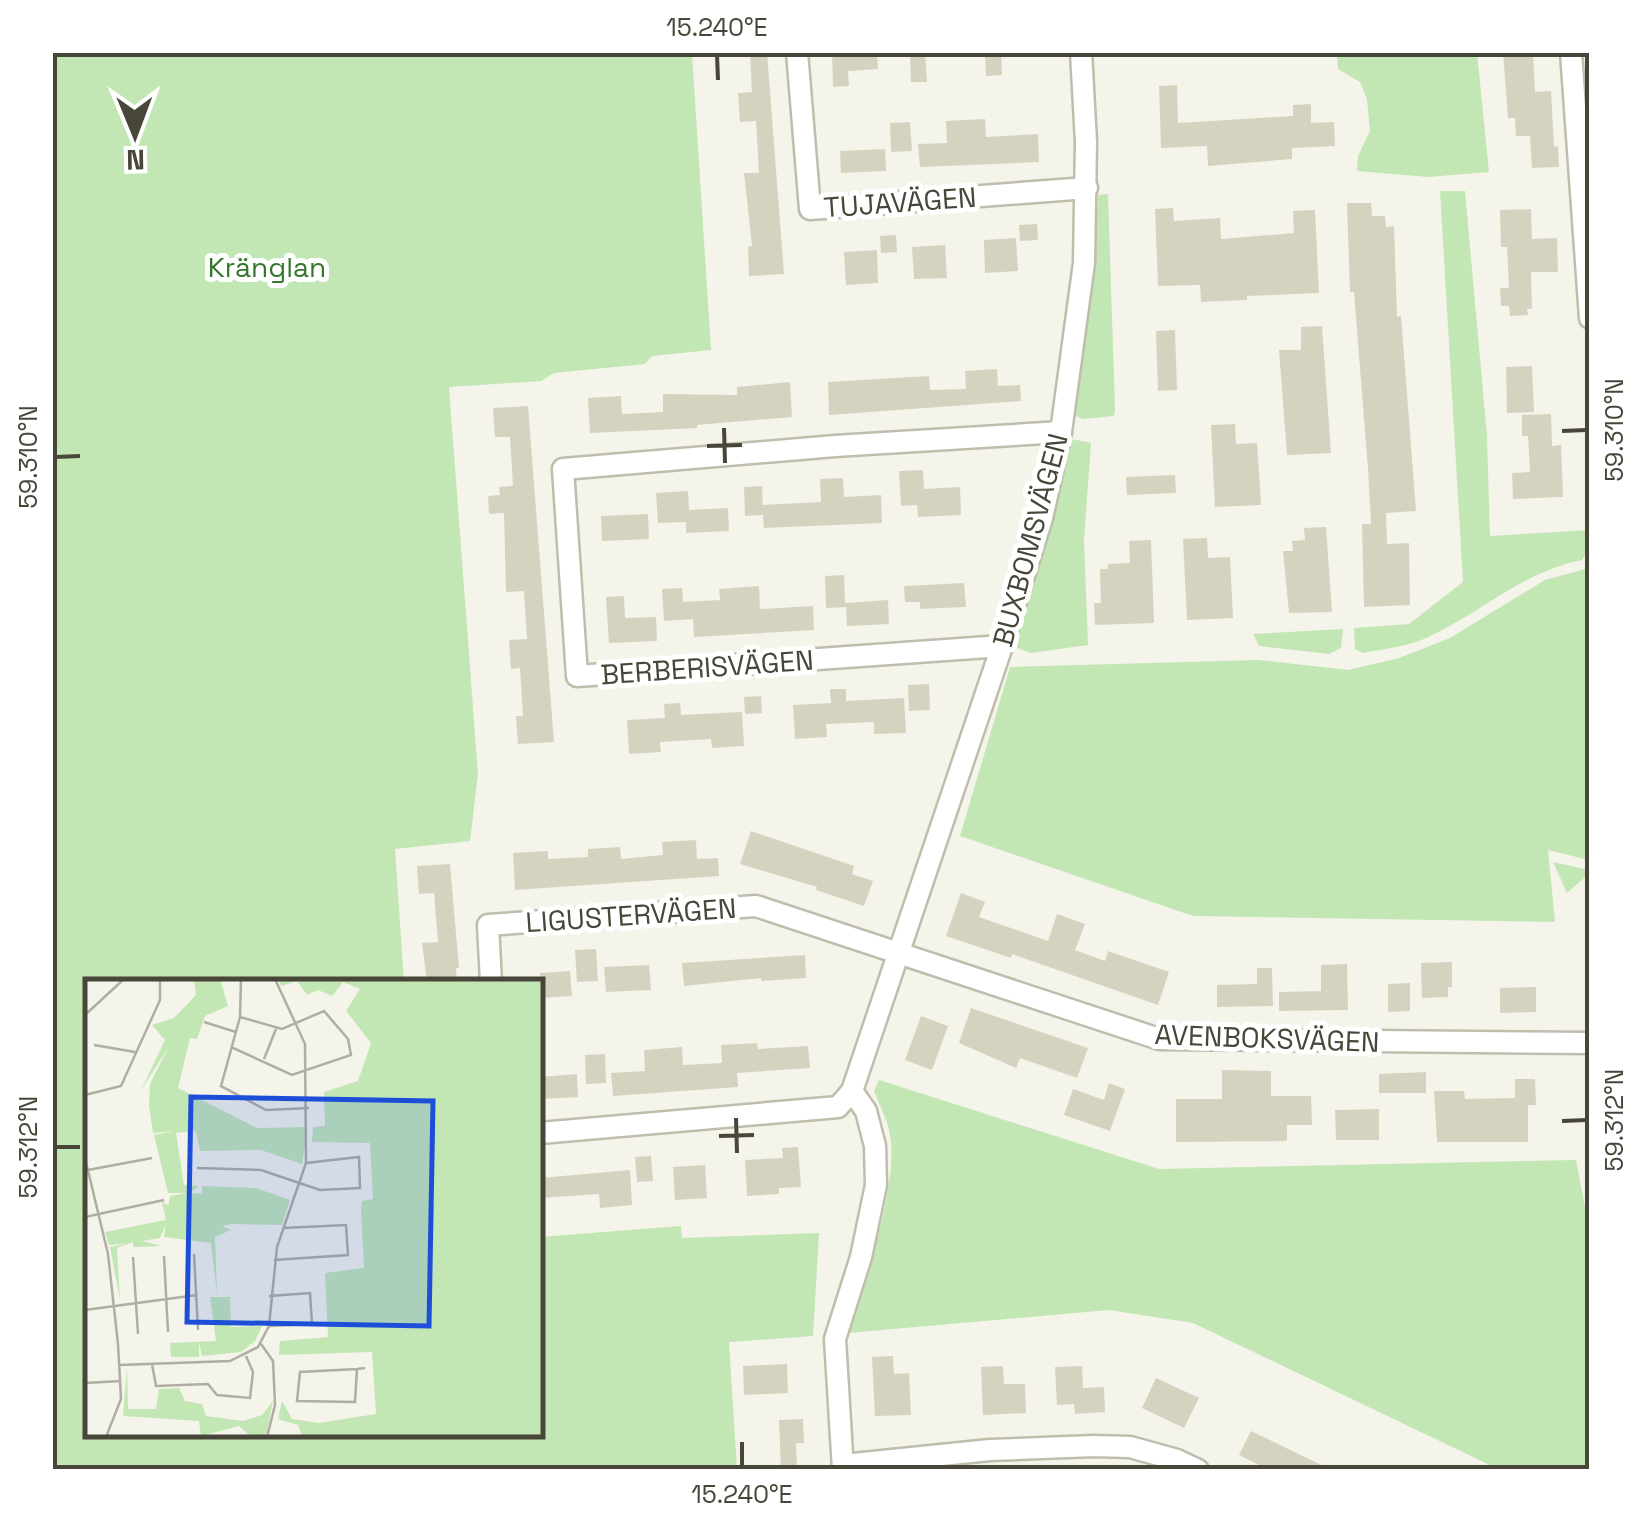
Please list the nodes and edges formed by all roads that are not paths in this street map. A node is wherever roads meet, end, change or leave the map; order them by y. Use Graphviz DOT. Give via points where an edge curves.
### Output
graph roads {
  1 [pos="797,52"];
  2 [pos="1081,52"];
  3 [pos="1570,52"];
  4 [pos="1585,180"];
  5 [pos="1087,188"];
  6 [pos="1590,318"];
  7 [pos="1061,432"];
  8 [pos="1002,646"];
  9 [pos="897,952"];
  10 [pos="491,979"];
  11 [pos="1590,1043"];
  12 [pos="852,1091"];
  13 [pos="542,1133"];
  14 [pos="843,1467"];
  15 [pos="1198,1470"];
  1 -- 5 [label="street, TUJAVÄGEN" via="810,209"];
  2 -- 5 [label="street, BUXBOMSVÄGEN"];
  3 -- 4 [label="street"];
  4 -- 6 [label="street"];
  5 -- 7 [label="street, BUXBOMSVÄGEN"];
  7 -- 8 [label="street, BUXBOMSVÄGEN"];
  7 -- 8 [label="street, BERBERISVÄGEN" via="563,470 577,676"];
  8 -- 9 [label="street, BUXBOMSVÄGEN"];
  9 -- 10 [label="street, LIGUSTERVÄGEN" via="756,906 488,925"];
  9 -- 11 [label="street, AVENBOKSVÄGEN" via="1159,1039"];
  9 -- 12 [label="street"];
  12 -- 13 [label="street" via="838,1107"];
  12 -- 14 [label="street" via="866,1110 876,1184 862,1257 835,1339"];
  14 -- 15 [label="street" via="1094,1446 1130,1447"];
}
